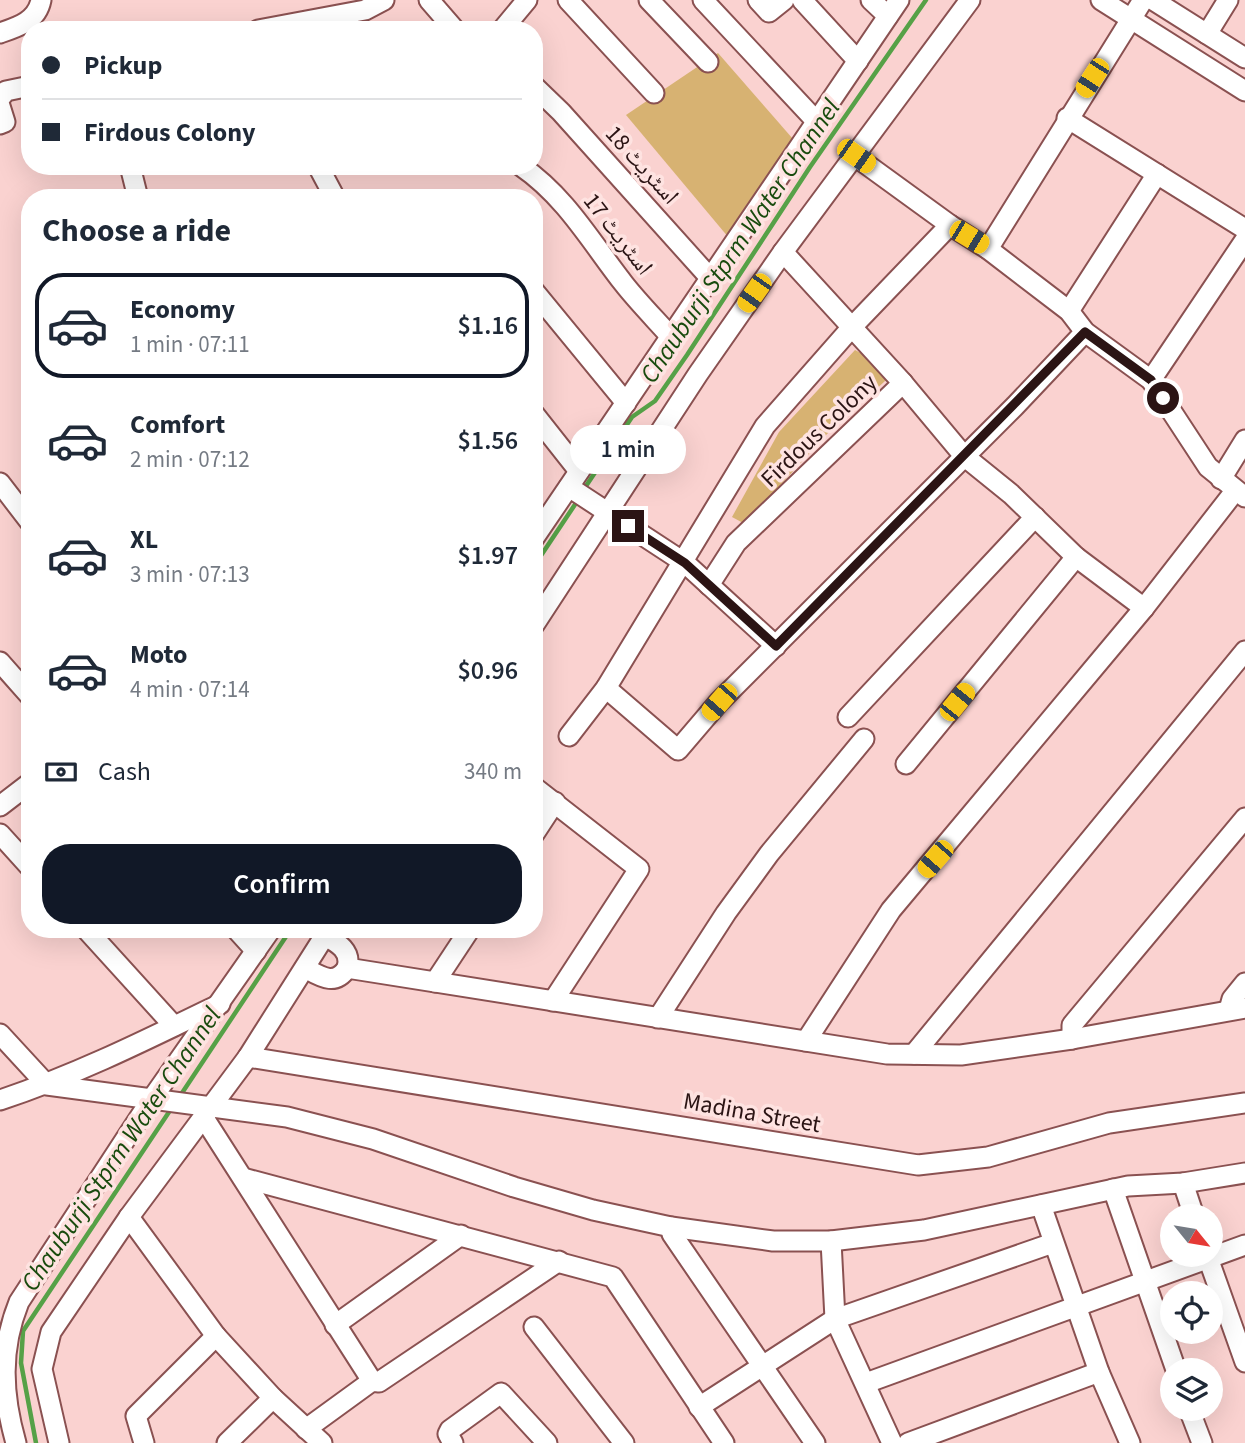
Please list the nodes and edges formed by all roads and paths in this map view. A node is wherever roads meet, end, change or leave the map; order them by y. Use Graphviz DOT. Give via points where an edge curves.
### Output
graph roads {
  1 [pos="41,0"];
  2 [pos="384,0"];
  3 [pos="527,0"];
  4 [pos="568,0"];
  5 [pos="649,0"];
  6 [pos="703,0"];
  7 [pos="758,0"];
  8 [pos="784,0"];
  9 [pos="802,0"];
  10 [pos="871,0"];
  11 [pos="970,0"];
  12 [pos="1101,0"];
  13 [pos="1143,0"];
  14 [pos="1153,0"];
  15 [pos="1228,0"];
  16 [pos="431,1"];
  17 [pos="894,8"];
  18 [pos="1130,20"];
  19 [pos="26,21"];
  20 [pos="306,21"];
  21 [pos="448,21"];
  22 [pos="510,21"];
  23 [pos="21,23"];
  24 [pos="0,33"];
  25 [pos="1207,34"];
  26 [pos="1245,58"];
  27 [pos="858,61"];
  28 [pos="708,62"];
  29 [pos="21,89"];
  30 [pos="1245,91"];
  31 [pos="654,93"];
  32 [pos="2,94"];
  33 [pos="543,95"];
  34 [pos="1067,117"];
  35 [pos="817,121"];
  36 [pos="0,124"];
  37 [pos="856,156"];
  38 [pos="1157,174"];
  39 [pos="534,175"];
  40 [pos="950,225"];
  41 [pos="1245,229"];
  42 [pos="1245,240"];
  43 [pos="988,248"];
  44 [pos="783,252"];
  45 [pos="710,279"];
  46 [pos="543,302"];
  47 [pos="1069,311"];
  48 [pos="852,327"];
  49 [pos="1085,332"];
  50 [pos="671,337"];
  51 [pos="1151,380"];
  52 [pos="903,383"];
  53 [pos="626,403"];
  54 [pos="543,429"];
  55 [pos="1245,440"];
  56 [pos="964,456"];
  57 [pos="0,482"];
  58 [pos="575,484"];
  59 [pos="1234,489"];
  60 [pos="604,510"];
  61 [pos="21,511"];
  62 [pos="1035,517"];
  63 [pos="543,520"];
  64 [pos="1076,557"];
  65 [pos="685,563"];
  66 [pos="709,585"];
  67 [pos="1144,608"];
  68 [pos="543,610"];
  69 [pos="776,646"];
  70 [pos="1245,652"];
  71 [pos="0,662"];
  72 [pos="21,686"];
  73 [pos="606,688"];
  74 [pos="848,717"];
  75 [pos="569,736"];
  76 [pos="864,739"];
  77 [pos="906,764"];
  78 [pos="21,790"];
  79 [pos="543,794"];
  80 [pos="555,803"];
  81 [pos="0,806"];
  82 [pos="1245,818"];
  83 [pos="543,821"];
  84 [pos="0,834"];
  85 [pos="21,857"];
  86 [pos="94,938"];
  87 [pos="244,938"];
  88 [pos="265,938"];
  89 [pos="324,938"];
  90 [pos="332,938"];
  91 [pos="464,938"];
  92 [pos="256,951"];
  93 [pos="305,968"];
  94 [pos="347,968"];
  95 [pos="435,982"];
  96 [pos="1245,983"];
  97 [pos="553,1001"];
  98 [pos="221,1003"];
  99 [pos="1237,1009"];
  100 [pos="658,1018"];
  101 [pos="174,1026"];
  102 [pos="0,1034"];
  103 [pos="1072,1039"];
  104 [pos="806,1041"];
  105 [pos="914,1054"];
  106 [pos="248,1057"];
  107 [pos="47,1085"];
  108 [pos="0,1100"];
  109 [pos="158,1101"];
  110 [pos="1245,1103"];
  111 [pos="205,1110"];
  112 [pos="1245,1173"];
  113 [pos="243,1178"];
  114 [pos="1183,1183"];
  115 [pos="1113,1189"];
  116 [pos="1190,1204"];
  117 [pos="1041,1205"];
  118 [pos="129,1217"];
  119 [pos="671,1227"];
  120 [pos="461,1235"];
  121 [pos="831,1241"];
  122 [pos="1053,1243"];
  123 [pos="1245,1245"];
  124 [pos="1223,1252"];
  125 [pos="559,1261"];
  126 [pos="1179,1267"];
  127 [pos="1212,1267"];
  128 [pos="1143,1281"];
  129 [pos="1076,1306"];
  130 [pos="835,1319"];
  131 [pos="335,1325"];
  132 [pos="534,1326"];
  133 [pos="216,1336"];
  134 [pos="1171,1358"];
  135 [pos="1245,1362"];
  136 [pos="761,1367"];
  137 [pos="1099,1372"];
  138 [pos="372,1381"];
  139 [pos="866,1383"];
  140 [pos="273,1398"];
  141 [pos="699,1407"];
  142 [pos="1194,1421"];
  143 [pos="306,1429"];
  144 [pos="892,1442"];
  145 [pos="1128,1442"];
  146 [pos="16,1443"];
  147 [pos="59,1443"];
  148 [pos="144,1443"];
  149 [pos="227,1443"];
  150 [pos="322,1443"];
  151 [pos="453,1443"];
  152 [pos="547,1443"];
  153 [pos="624,1443"];
  154 [pos="724,1443"];
  155 [pos="815,1443"];
  156 [pos="1202,1443"];
  1 -- 19 [label="street" via="34,17"];
  2 -- 20 [label="street" via="365,10"];
  3 -- 22 [label="street"];
  4 -- 31 [label="street"];
  5 -- 28 [label="street"];
  6 -- 35 [label="street"];
  7 -- 8 [label="street" via="769,12"];
  9 -- 27 [label="street"];
  10 -- 17 [label="street"];
  11 -- 37 [label="street"];
  12 -- 18 [label="street"];
  13 -- 18 [label="street"];
  14 -- 25 [label="street"];
  15 -- 25 [label="street"];
  16 -- 21 [label="street"];
  17 -- 27 [label="street"];
  18 -- 30 [label="street"];
  18 -- 34 [label="street"];
  23 -- 24 [label="street"];
  25 -- 26 [label="street"];
  27 -- 35 [label="street"];
  29 -- 32 [label="street"];
  32 -- 36 [label="street" via="5,122"];
  33 -- 45 [label="street, اسٹریٹ 18"];
  34 -- 38 [label="street"];
  34 -- 43 [label="street"];
  35 -- 45 [label="street"];
  37 -- 40 [label="street"];
  37 -- 44 [label="street"];
  38 -- 41 [label="street"];
  38 -- 47 [label="street"];
  39 -- 50 [label="street, اسٹریٹ 17" via="571,212"];
  40 -- 43 [label="street"];
  40 -- 48 [label="street"];
  42 -- 51 [label="street"];
  43 -- 47 [label="street"];
  44 -- 48 [label="street, Firdous Colony"];
  44 -- 60 [label="street"];
  45 -- 50 [label="street"];
  46 -- 53 [label="street"];
  47 -- 49 [label="street"];
  48 -- 52 [label="street, Firdous Colony"];
  48 -- 65 [label="street" via="765,426"];
  49 -- 51 [label="street"];
  49 -- 56 [label="street"];
  50 -- 53 [label="street"];
  51 -- 59 [label="street" via="1208,467"];
  52 -- 56 [label="street"];
  52 -- 66 [label="street, Firdous Colony" via="736,543"];
  53 -- 58 [label="street"];
  54 -- 58 [label="street"];
  55 -- 59 [label="street"];
  56 -- 62 [label="street"];
  56 -- 69 [label="street"];
  57 -- 61 [label="street"];
  58 -- 60 [label="street"];
  58 -- 63 [label="street"];
  59 -- 67 [label="street"];
  60 -- 65 [label="street"];
  60 -- 68 [label="street"];
  62 -- 64 [label="street"];
  62 -- 74 [label="street"];
  64 -- 67 [label="street"];
  64 -- 77 [label="street"];
  65 -- 66 [label="street"];
  65 -- 73 [label="street"];
  66 -- 69 [label="street"];
  67 -- 104 [label="street" via="891,910"];
  69 -- 73 [label="street" via="678,750"];
  70 -- 105 [label="street"];
  71 -- 72 [label="street"];
  73 -- 75 [label="street"];
  76 -- 100 [label="street" via="726,913"];
  78 -- 81 [label="street"];
  79 -- 80 [label="street"];
  80 -- 83 [label="street"];
  80 -- 97 [label="street" via="639,869"];
  82 -- 103 [label="street" via="1073,1025"];
  84 -- 85 [label="street"];
  86 -- 101 [label="street"];
  87 -- 92 [label="street"];
  88 -- 92 [label="street"];
  89 -- 93 [label="street"];
  90 -- 94 [label="street" via="348,957"];
  91 -- 95 [label="street"];
  92 -- 98 [label="street"];
  93 -- 94 [label="street" via="328,980"];
  93 -- 106 [label="street"];
  94 -- 95 [label="street"];
  95 -- 97 [label="street"];
  96 -- 99 [label="street" via="1232,999"];
  97 -- 100 [label="street"];
  98 -- 101 [label="street"];
  98 -- 109 [label="street"];
  99 -- 103 [label="street"];
  100 -- 104 [label="street"];
  101 -- 107 [label="street"];
  102 -- 107 [label="street"];
  103 -- 105 [label="street" via="961,1055"];
  104 -- 105 [label="street"];
  106 -- 110 [label="street, Madina Street" via="918,1165 988,1157 1109,1123"];
  106 -- 111 [label="street"];
  107 -- 108 [label="street"];
  107 -- 109 [label="street"];
  109 -- 111 [label="street"];
  109 -- 146 [label="street" via="7,1326 5,1390"];
  111 -- 113 [label="street"];
  111 -- 118 [label="street"];
  111 -- 119 [label="street" via="287,1117 373,1139 514,1187"];
  112 -- 114 [label="street"];
  113 -- 120 [label="street"];
  113 -- 131 [label="street"];
  114 -- 115 [label="street"];
  114 -- 116 [label="street"];
  115 -- 117 [label="street"];
  115 -- 128 [label="street"];
  117 -- 121 [label="street" via="924,1230"];
  117 -- 122 [label="street"];
  118 -- 133 [label="street"];
  118 -- 147 [label="street" via="70,1301 45,1349 42,1369"];
  119 -- 121 [label="street" via="773,1241"];
  119 -- 136 [label="street" via="671,1234"];
  120 -- 125 [label="street"];
  120 -- 131 [label="street"];
  121 -- 130 [label="street"];
  122 -- 129 [label="street"];
  122 -- 130 [label="street"];
  123 -- 124 [label="street"];
  125 -- 138 [label="street" via="379,1382"];
  125 -- 141 [label="street" via="613,1278"];
  126 -- 128 [label="street"];
  127 -- 135 [label="street"];
  128 -- 129 [label="street"];
  128 -- 134 [label="street"];
  129 -- 137 [label="street"];
  129 -- 139 [label="street"];
  130 -- 136 [label="street"];
  130 -- 139 [label="street"];
  131 -- 138 [label="street"];
  132 -- 153 [label="street"];
  133 -- 140 [label="street"];
  133 -- 148 [label="street" via="136,1416"];
  136 -- 141 [label="street"];
  136 -- 155 [label="street"];
  137 -- 144 [label="street"];
  137 -- 145 [label="street"];
  138 -- 143 [label="street"];
  139 -- 144 [label="street"];
  140 -- 143 [label="street"];
  140 -- 149 [label="street"];
  141 -- 154 [label="street"];
  142 -- 156 [label="street"];
  143 -- 150 [label="street"];
  151 -- 152 [label="street" via="450,1430 502,1393"];
}
